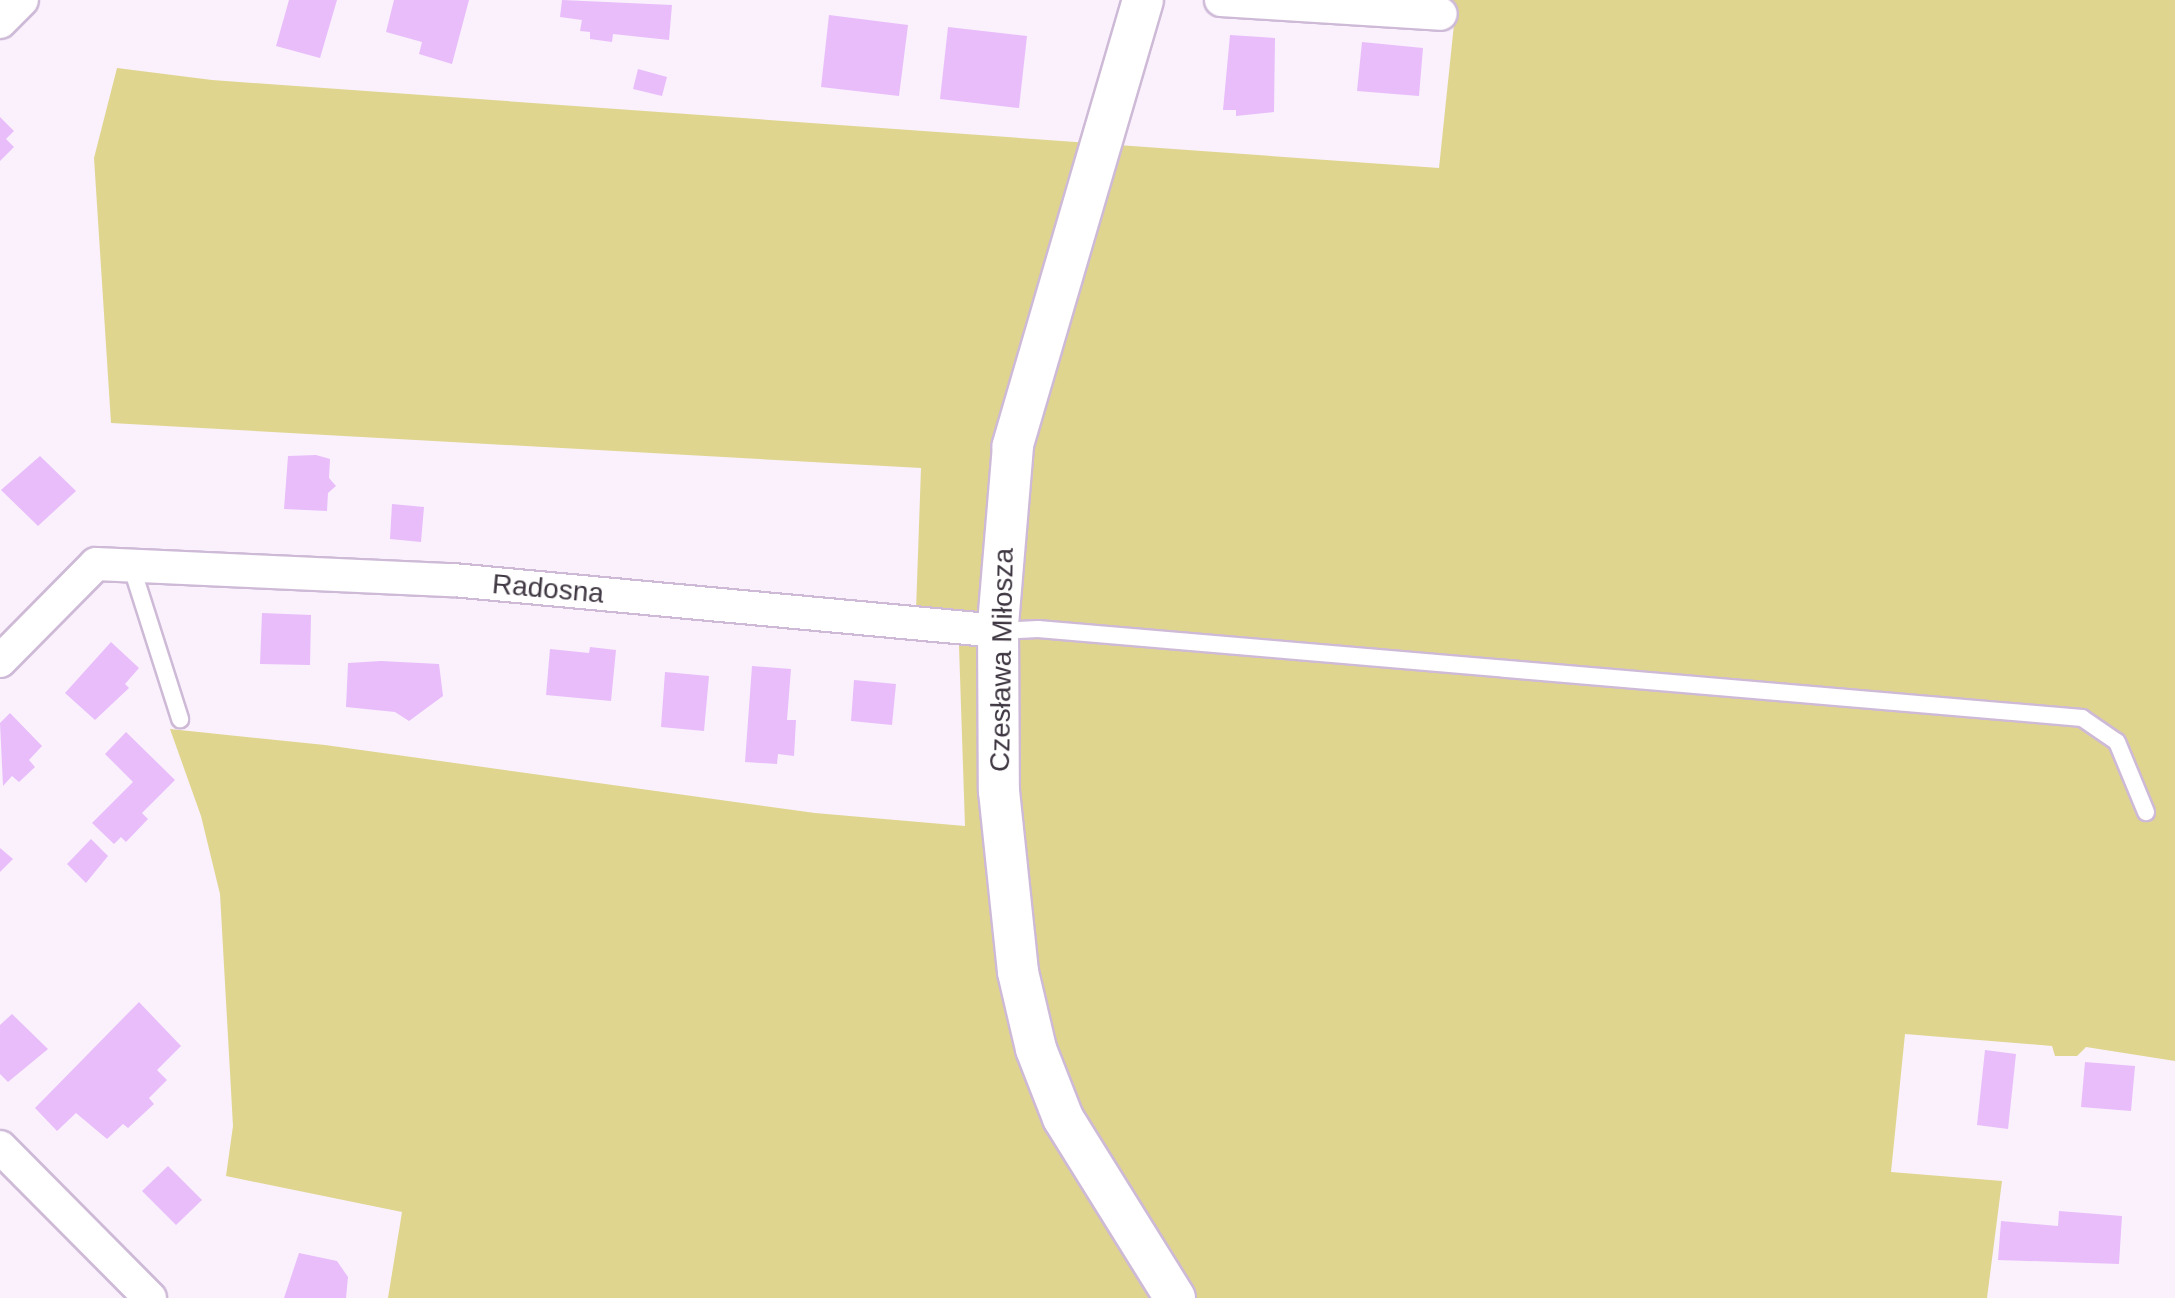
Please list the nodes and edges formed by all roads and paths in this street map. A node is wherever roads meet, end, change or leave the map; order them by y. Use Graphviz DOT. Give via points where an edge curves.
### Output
graph roads {
  1 [pos="22,0"];
  2 [pos="1143,0"];
  3 [pos="1221,0"];
  4 [pos="1441,14"];
  5 [pos="0,22"];
  6 [pos="131,565"];
  7 [pos="999,631"];
  8 [pos="0,661"];
  9 [pos="180,719"];
  10 [pos="2146,812"];
  11 [pos="0,1147"];
  12 [pos="150,1298"];
  13 [pos="1175,1298"];
  1 -- 5 [label="street"];
  2 -- 7 [label="street, Czesława Miłosza" via="1013,446"];
  3 -- 4 [label="street"];
  6 -- 7 [label="street, Radosna" via="453,580"];
  6 -- 8 [label="street, Radosna" via="96,564"];
  6 -- 9 [label="lane"];
  7 -- 10 [label="lane" via="1038,629 2082,718 2117,742"];
  7 -- 13 [label="street, Czesława Miłosza" via="999,791 1018,972 1036,1049 1063,1118"];
  11 -- 12 [label="street"];
}
